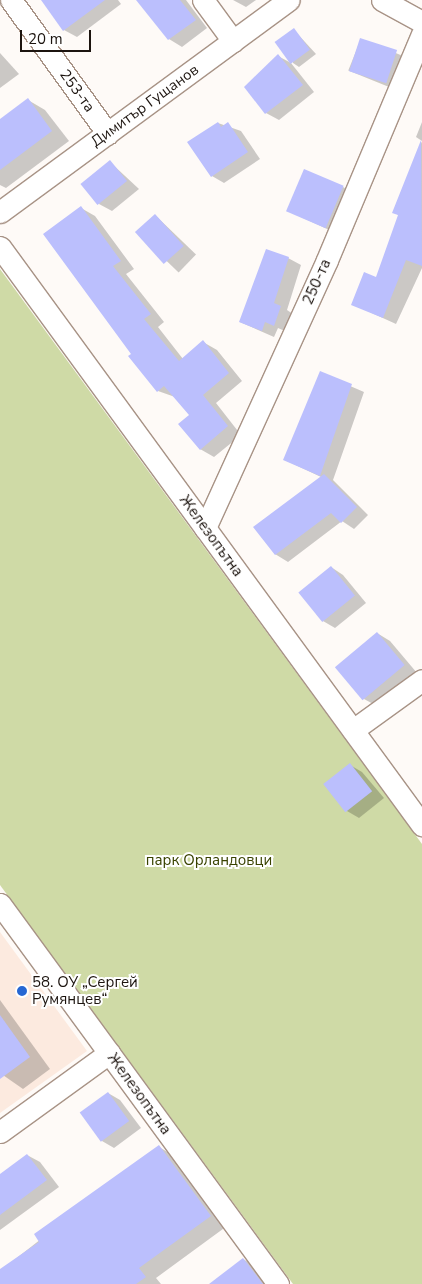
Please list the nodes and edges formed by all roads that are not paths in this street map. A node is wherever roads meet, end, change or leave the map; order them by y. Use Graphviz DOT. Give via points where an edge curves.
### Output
graph roads {
  1 [pos="11,0"];
  2 [pos="203,0"];
  3 [pos="289,0"];
  4 [pos="382,0"];
  5 [pos="422,22"];
  6 [pos="422,34"];
  7 [pos="233,42"];
  8 [pos="108,134"];
  9 [pos="0,212"];
  10 [pos="0,247"];
  11 [pos="205,528"];
  12 [pos="422,680"];
  13 [pos="353,730"];
  14 [pos="422,825"];
  15 [pos="0,904"];
  16 [pos="109,1053"];
  17 [pos="0,1132"];
  18 [pos="278,1284"];
  1 -- 8 [label="street, 253-та"];
  2 -- 7 [label="street"];
  3 -- 7 [label="street, Димитър Гущанов"];
  4 -- 5 [label="street"];
  6 -- 11 [label="street, 250-та" via="327,260"];
  7 -- 8 [label="street, Димитър Гущанов"];
  8 -- 9 [label="street, Димитър Гущанов"];
  10 -- 11 [label="street, Железопътна"];
  11 -- 13 [label="street, Железопътна"];
  12 -- 13 [label="street"];
  13 -- 14 [label="street, Железопътна"];
  15 -- 16 [label="street, Железопътна"];
  16 -- 17 [label="street"];
  16 -- 18 [label="street, Железопътна"];
}
